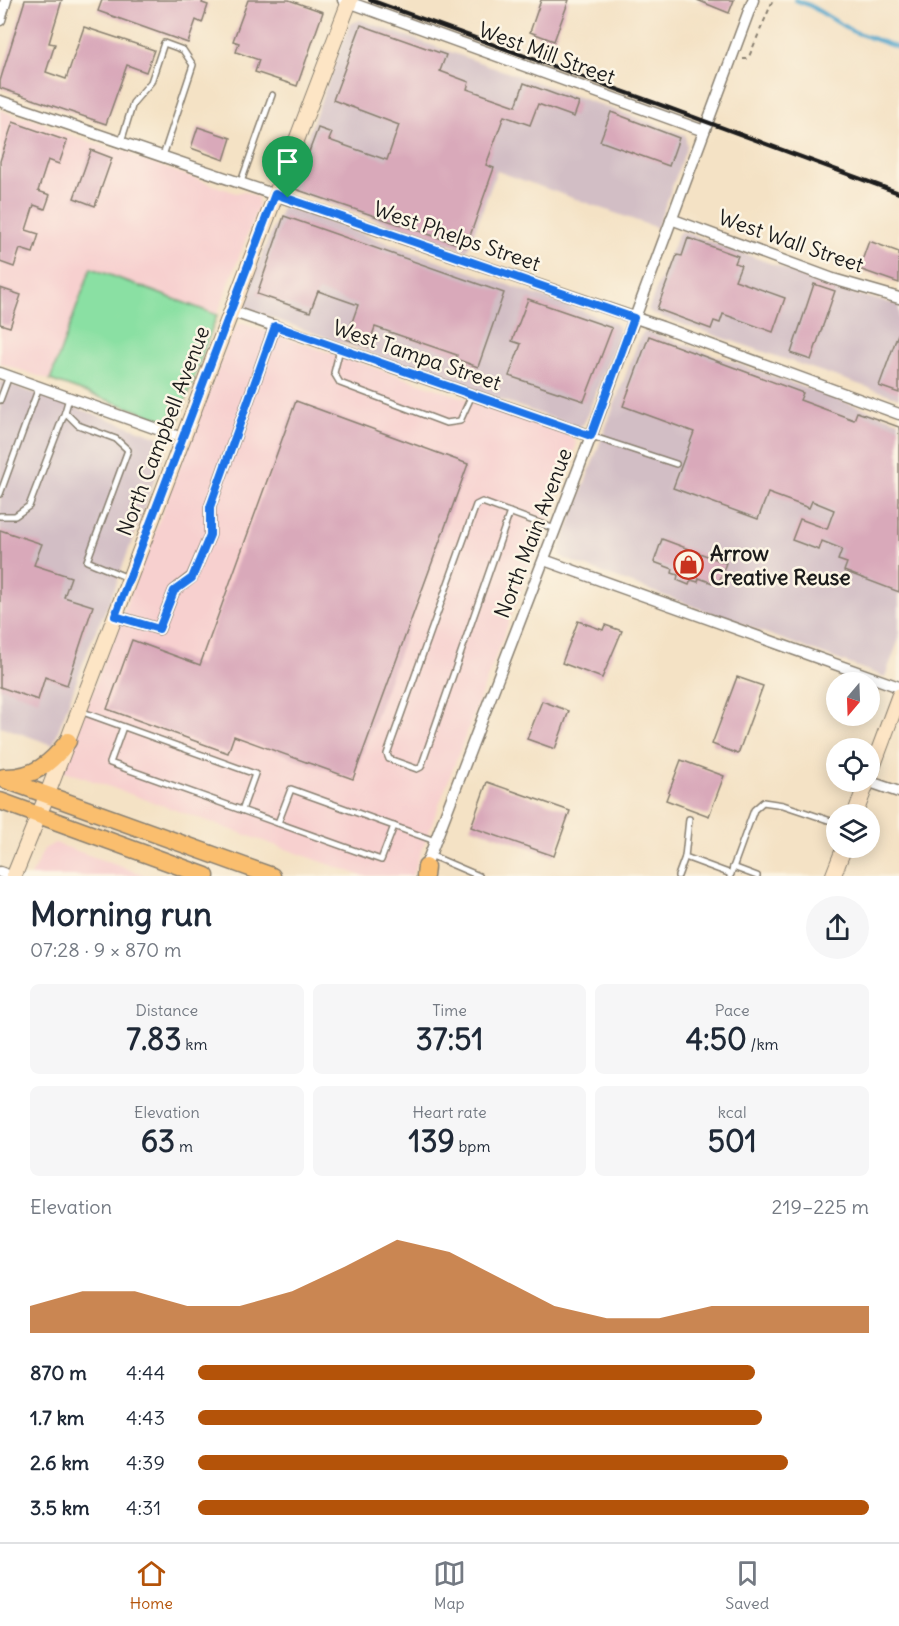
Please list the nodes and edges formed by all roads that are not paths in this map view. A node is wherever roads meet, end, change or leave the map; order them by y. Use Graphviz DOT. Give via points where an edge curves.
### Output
graph roads {
  1 [pos="6,0"];
  2 [pos="753,0"];
  3 [pos="347,1"];
  4 [pos="0,20"];
  5 [pos="272,95"];
  6 [pos="0,101"];
  7 [pos="704,131"];
  8 [pos="121,142"];
  9 [pos="164,156"];
  10 [pos="241,182"];
  11 [pos="275,194"];
  12 [pos="671,219"];
  13 [pos="899,298"];
  14 [pos="231,311"];
  15 [pos="634,318"];
  16 [pos="275,326"];
  17 [pos="340,348"];
  18 [pos="4,374"];
  19 [pos="39,387"];
  20 [pos="472,395"];
  21 [pos="69,398"];
  22 [pos="0,400"];
  23 [pos="65,412"];
  24 [pos="899,414"];
  25 [pos="591,436"];
  26 [pos="183,438"];
  27 [pos="676,464"];
  28 [pos="0,494"];
  29 [pos="510,512"];
  30 [pos="0,516"];
  31 [pos="555,529"];
  32 [pos="544,560"];
  33 [pos="129,579"];
  34 [pos="115,616"];
  35 [pos="899,687"];
  36 [pos="899,696"];
  37 [pos="79,711"];
  38 [pos="123,727"];
  39 [pos="68,741"];
  40 [pos="880,747"];
  41 [pos="0,777"];
  42 [pos="880,786"];
  43 [pos="899,792"];
  44 [pos="47,795"];
  45 [pos="0,801"];
  46 [pos="242,810"];
  47 [pos="39,816"];
  48 [pos="690,819"];
  49 [pos="826,819"];
  50 [pos="278,823"];
  51 [pos="394,826"];
  52 [pos="436,841"];
  53 [pos="685,857"];
  54 [pos="840,858"];
  55 [pos="426,868"];
  56 [pos="0,872"];
  57 [pos="732,872"];
  58 [pos="12,876"];
  59 [pos="206,876"];
  60 [pos="272,876"];
  61 [pos="480,876"];
  62 [pos="678,876"];
  63 [pos="757,876"];
  64 [pos="833,876"];
  1 -- 4 [label="street"];
  2 -- 7 [label="street, North Main Avenue"];
  3 -- 7 [label="street, West Mill Street"];
  3 -- 11 [label="main road, North Campbell Avenue"];
  5 -- 10 [label="lane"];
  6 -- 8 [label="street, West Phelps Street"];
  7 -- 12 [label="street, North Main Avenue"];
  8 -- 9 [label="street, West Phelps Street"];
  8 -- 9 [label="lane" via="133,103 151,82 164,43 183,50 193,65"];
  9 -- 10 [label="street, West Phelps Street"];
  10 -- 11 [label="street, West Phelps Street"];
  11 -- 14 [label="main road, North Campbell Avenue"];
  11 -- 15 [label="street, West Phelps Street"];
  12 -- 13 [label="street, West Wall Street" via="833,279"];
  12 -- 15 [label="street, North Main Avenue"];
  14 -- 16 [label="street, West Tampa Street"];
  14 -- 26 [label="main road, North Campbell Avenue"];
  15 -- 24 [label="street, West Phelps Street"];
  15 -- 25 [label="street, North Main Avenue"];
  16 -- 17 [label="street, West Tampa Street"];
  16 -- 34 [label="street" via="210,507 210,535 192,578 174,591 159,629"];
  17 -- 20 [label="street, West Tampa Street"];
  17 -- 20 [label="lane" via="334,373 340,383 446,423 460,421"];
  18 -- 19 [label="street"];
  18 -- 22 [label="lane"];
  19 -- 21 [label="street"];
  19 -- 28 [label="lane"];
  20 -- 25 [label="street, West Tampa Street"];
  21 -- 23 [label="lane"];
  21 -- 26 [label="street"];
  23 -- 30 [label="lane" via="29,507 15,516"];
  23 -- 33 [label="lane" via="78,425 116,440 128,450 87,561"];
  25 -- 27 [label="lane"];
  25 -- 31 [label="street, North Main Avenue"];
  26 -- 33 [label="main road, North Campbell Avenue"];
  29 -- 29 [label="lane" via="482,502 476,505 387,754 389,759 417,769 421,766"];
  29 -- 31 [label="lane"];
  31 -- 32 [label="street, North Main Avenue"];
  32 -- 35 [label="street"];
  32 -- 52 [label="street, North Main Avenue"];
  33 -- 34 [label="main road, North Campbell Avenue"];
  34 -- 37 [label="main road, North Campbell Avenue"];
  36 -- 40 [label="main road"];
  37 -- 38 [label="lane"];
  37 -- 39 [label="main road, North Campbell Avenue"];
  38 -- 46 [label="lane" via="111,762"];
  38 -- 46 [label="lane" via="255,774"];
  39 -- 41 [label="main road" via="50,763 33,773"];
  39 -- 44 [label="main road, North Campbell Avenue"];
  41 -- 44 [label="main road"];
  42 -- 43 [label="street"];
  44 -- 47 [label="main road, North Campbell Avenue"];
  44 -- 60 [label="main road"];
  45 -- 47 [label="main road"];
  46 -- 50 [label="lane"];
  47 -- 58 [label="main road, North Campbell Avenue"];
  47 -- 59 [label="main road"];
  48 -- 53 [label="lane"];
  49 -- 57 [label="lane" via="783,804 763,802 754,810"];
  50 -- 51 [label="lane" via="381,860"];
  50 -- 51 [label="lane" via="291,789"];
  51 -- 52 [label="lane"];
  52 -- 55 [label="street, North Main Avenue"];
  53 -- 57 [label="lane"];
  53 -- 62 [label="lane"];
  54 -- 64 [label="main road"];
  55 -- 61 [label="lane"];
  56 -- 58 [label="street"];
  57 -- 63 [label="lane"];
}
